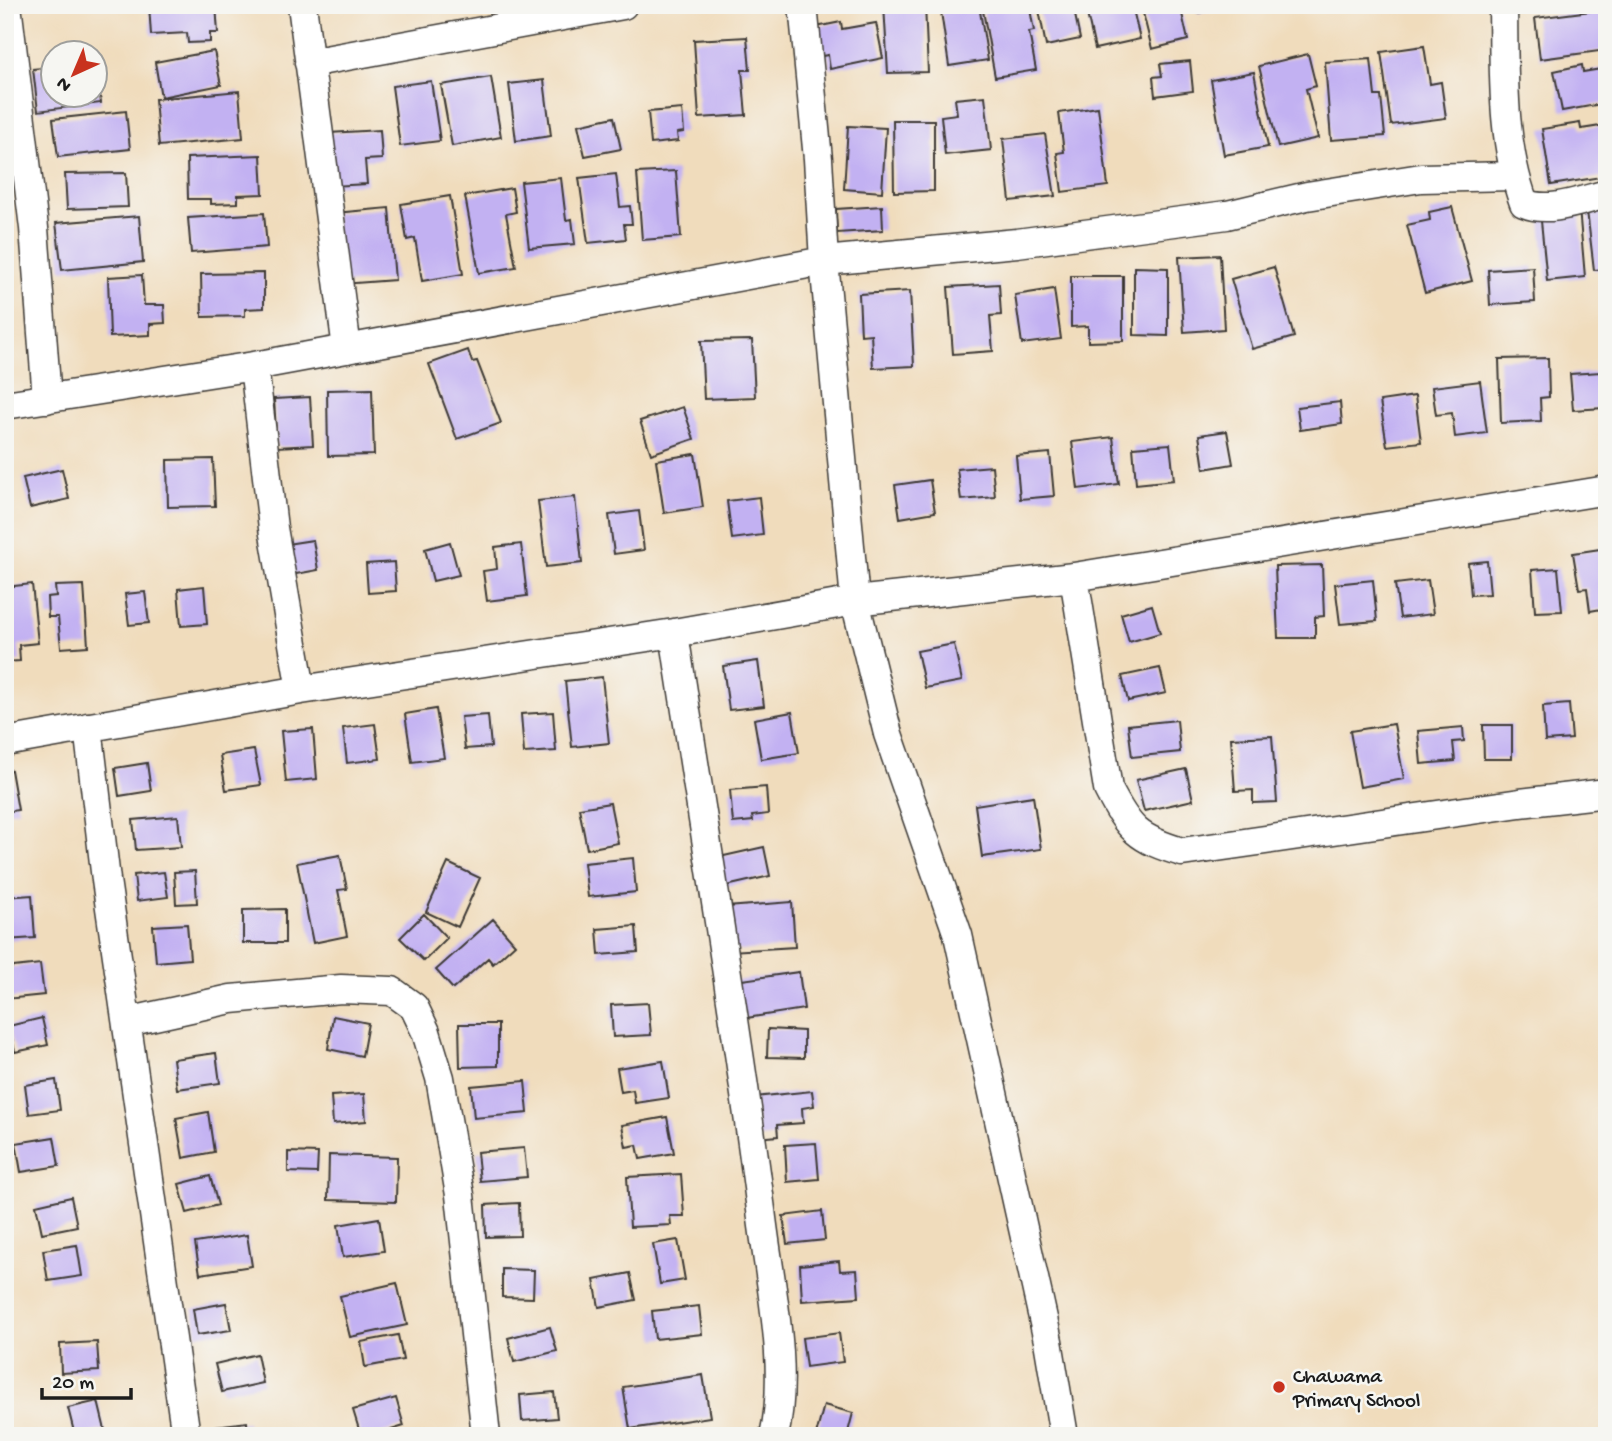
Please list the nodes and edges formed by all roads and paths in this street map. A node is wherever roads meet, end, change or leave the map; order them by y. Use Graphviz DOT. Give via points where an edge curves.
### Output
graph roads {
  1 [pos="7,5"];
  2 [pos="302,5"];
  3 [pos="624,5"];
  4 [pos="803,5"];
  5 [pos="1503,5"];
  6 [pos="309,63"];
  7 [pos="1514,176"];
  8 [pos="1607,194"];
  9 [pos="824,261"];
  10 [pos="347,349"];
  11 [pos="254,366"];
  12 [pos="47,399"];
  13 [pos="5,405"];
  14 [pos="1607,490"];
  15 [pos="1074,577"];
  16 [pos="855,601"];
  17 [pos="674,633"];
  18 [pos="301,690"];
  19 [pos="88,727"];
  20 [pos="5,742"];
  21 [pos="1607,793"];
  22 [pos="127,1021"];
  23 [pos="186,1436"];
  24 [pos="486,1436"];
  25 [pos="774,1436"];
  26 [pos="1064,1436"];
  1 -- 12 [label="street" via="34,228"];
  2 -- 6 [label="street"];
  3 -- 6 [label="street"];
  4 -- 9 [label="street"];
  5 -- 7 [label="street" via="1504,80"];
  6 -- 10 [label="street"];
  7 -- 8 [label="street" via="1524,203 1535,208"];
  7 -- 9 [label="street" via="1421,178 1307,196 1227,215 1017,243"];
  9 -- 10 [label="street"];
  9 -- 16 [label="street"];
  10 -- 11 [label="street"];
  11 -- 12 [label="street"];
  11 -- 18 [label="street" via="273,528"];
  12 -- 13 [label="street"];
  14 -- 15 [label="street"];
  15 -- 16 [label="street"];
  15 -- 21 [label="street" via="1108,789 1124,820 1151,843 1182,852"];
  16 -- 17 [label="street"];
  16 -- 26 [label="street" via="888,734 958,935 1045,1328"];
  17 -- 18 [label="street"];
  17 -- 25 [label="street" via="774,1314 780,1411"];
  18 -- 19 [label="street"];
  19 -- 20 [label="street"];
  19 -- 22 [label="street"];
  22 -- 23 [label="street"];
  22 -- 24 [label="street" via="231,999 341,989 392,991 414,1007 440,1078 460,1195"];
}
